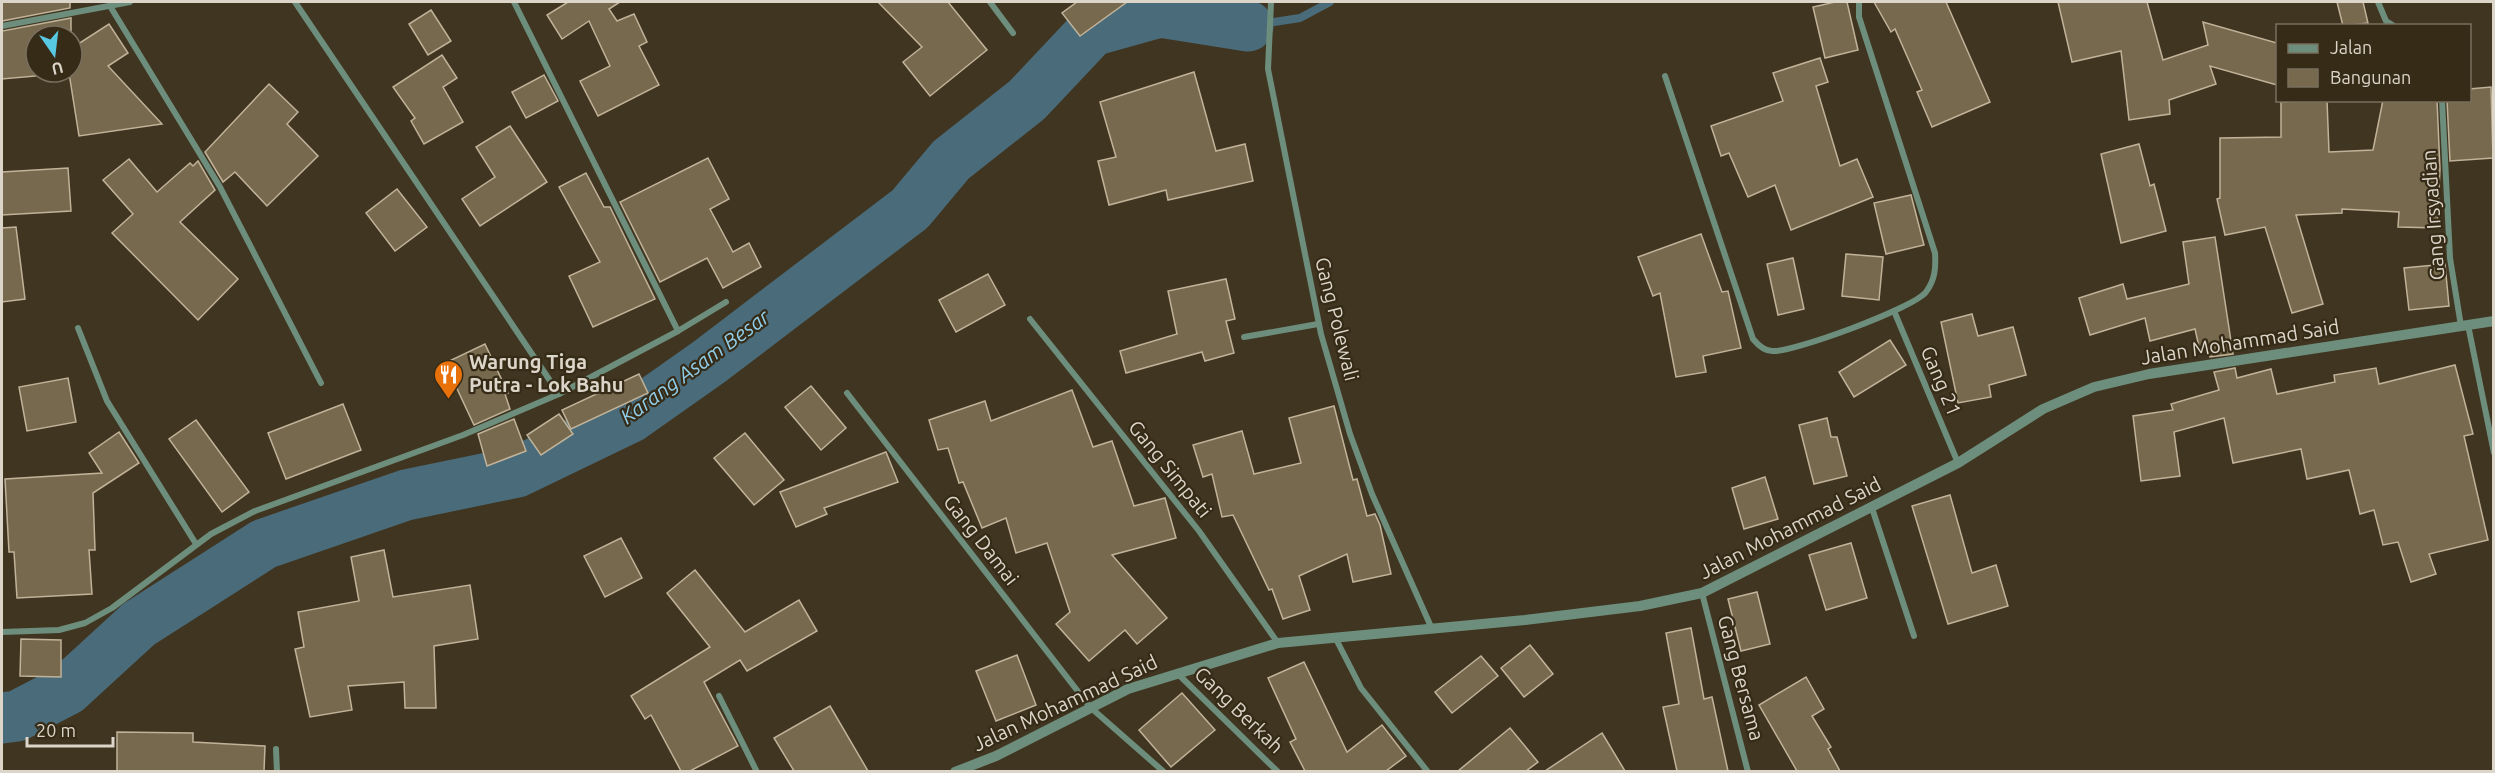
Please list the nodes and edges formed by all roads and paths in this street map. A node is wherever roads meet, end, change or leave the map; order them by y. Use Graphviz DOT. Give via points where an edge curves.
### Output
graph roads {
  1 [pos="130,2"];
  2 [pos="296,2"];
  3 [pos="514,2"];
  4 [pos="990,2"];
  5 [pos="1271,2"];
  6 [pos="1859,2"];
  7 [pos="2378,2"];
  8 [pos="110,6"];
  9 [pos="2391,24"];
  10 [pos="2,26"];
  11 [pos="1013,33"];
  12 [pos="1665,76"];
  13 [pos="2442,102"];
  14 [pos="726,302"];
  15 [pos="1894,311"];
  16 [pos="1030,320"];
  17 [pos="2493,321"];
  18 [pos="1318,324"];
  19 [pos="2465,325"];
  20 [pos="78,328"];
  21 [pos="678,331"];
  22 [pos="1244,338"];
  23 [pos="321,382"];
  24 [pos="847,393"];
  25 [pos="559,394"];
  26 [pos="2493,453"];
  27 [pos="1958,463"];
  28 [pos="1872,508"];
  29 [pos="196,544"];
  30 [pos="1702,593"];
  31 [pos="1432,629"];
  32 [pos="2,632"];
  33 [pos="1914,636"];
  34 [pos="1336,639"];
  35 [pos="1278,643"];
  36 [pos="1176,672"];
  37 [pos="718,696"];
  38 [pos="1090,707"];
  39 [pos="276,749"];
  40 [pos="277,771"];
  41 [pos="757,771"];
  42 [pos="955,771"];
  43 [pos="1164,771"];
  44 [pos="1278,771"];
  45 [pos="1428,771"];
  46 [pos="1748,771"];
  1 -- 8 [label="street"];
  2 -- 25 [label="street"];
  3 -- 21 [label="street"];
  4 -- 11 [label="street"];
  5 -- 18 [label="street, Gang Polewali" via="1268,69"];
  6 -- 15 [label="street" via="1859,17 1935,253 1936,270 1925,294"];
  7 -- 9 [label="street"];
  8 -- 10 [label="street"];
  8 -- 23 [label="street" via="219,187"];
  12 -- 15 [label="street" via="1753,339 1759,346 1769,351 1796,347"];
  13 -- 19 [label="street, Gang Irsyadian" via="2450,258"];
  14 -- 21 [label="street"];
  15 -- 27 [label="street, Gang 21"];
  16 -- 35 [label="street, Gang Simpati" via="1199,531"];
  17 -- 19 [label="street, Jalan Mohammad Said"];
  18 -- 22 [label="street"];
  18 -- 31 [label="street, Gang Polewali" via="1372,494"];
  19 -- 26 [label="street, Gang Irsyadian"];
  19 -- 27 [label="street, Jalan Mohammad Said" via="2149,374 2094,387 2043,409"];
  20 -- 29 [label="street" via="107,401"];
  21 -- 25 [label="street"];
  24 -- 38 [label="street, Gang Damai"];
  25 -- 29 [label="street" via="463,435 255,511"];
  27 -- 28 [label="street, Jalan Mohammad Said"];
  28 -- 30 [label="street, Jalan Mohammad Said"];
  28 -- 33 [label="street"];
  29 -- 32 [label="street" via="112,608 85,623 59,630"];
  30 -- 31 [label="street, Jalan Mohammad Said" via="1640,606"];
  30 -- 46 [label="street, Gang Bersama"];
  31 -- 34 [label="street, Jalan Mohammad Said"];
  34 -- 35 [label="street, Jalan Mohammad Said"];
  34 -- 45 [label="street" via="1361,688"];
  35 -- 36 [label="street, Jalan Mohammad Said"];
  36 -- 38 [label="street, Jalan Mohammad Said"];
  36 -- 44 [label="street, Gang Berkah"];
  37 -- 41 [label="street"];
  38 -- 42 [label="street, Jalan Mohammad Said" via="996,756"];
  38 -- 43 [label="street, Gang Damai"];
  39 -- 40 [label="street"];
}
